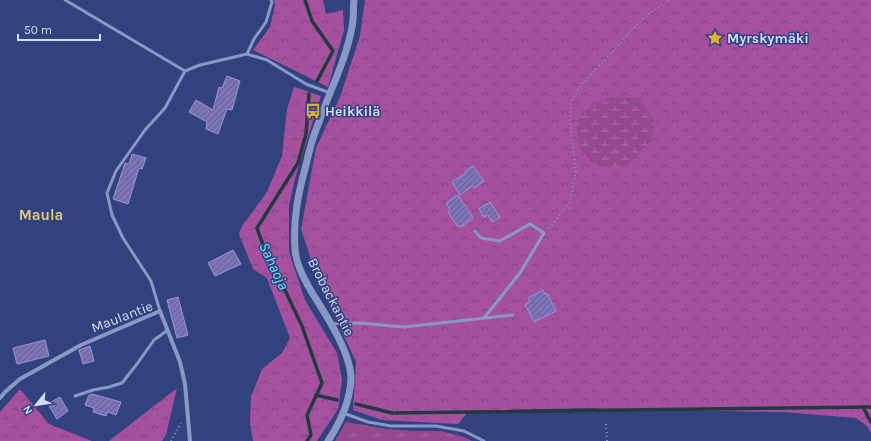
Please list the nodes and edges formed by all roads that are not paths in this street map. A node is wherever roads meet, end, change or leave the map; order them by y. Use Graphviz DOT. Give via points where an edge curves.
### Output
graph roads {
  1 [pos="65,0"];
  2 [pos="272,0"];
  3 [pos="354,0"];
  4 [pos="247,54"];
  5 [pos="185,71"];
  6 [pos="330,93"];
  7 [pos="475,231"];
  8 [pos="160,311"];
  9 [pos="513,315"];
  10 [pos="484,318"];
  11 [pos="331,324"];
  12 [pos="168,330"];
  13 [pos="75,396"];
  14 [pos="0,398"];
  15 [pos="343,413"];
  16 [pos="190,441"];
  17 [pos="328,441"];
  18 [pos="484,441"];
  1 -- 5 [label="lane"];
  2 -- 4 [label="lane" via="266,22 254,38"];
  3 -- 6 [label="street, Brobackantie" via="352,27"];
  4 -- 5 [label="lane"];
  4 -- 6 [label="lane" via="267,60 306,84"];
  5 -- 8 [label="lane" via="165,108 145,130 116,171 107,193 112,215 123,238 151,281"];
  6 -- 11 [label="street, Brobackantie" via="311,145 298,194 294,226 295,251 302,274"];
  7 -- 10 [label="lane" via="481,238 500,242 530,224 544,234 520,273"];
  8 -- 12 [label="street, Maulantie"];
  8 -- 14 [label="street, Maulantie" via="81,345 20,380"];
  9 -- 10 [label="lane"];
  10 -- 11 [label="lane" via="404,327 360,323"];
  11 -- 15 [label="street, Brobackantie" via="347,356 351,378"];
  12 -- 13 [label="lane" via="154,340 122,383"];
  12 -- 16 [label="street, Maulantie" via="185,384"];
  15 -- 17 [label="street, Brobackantie"];
  15 -- 18 [label="lane" via="368,422 391,426 436,426 464,431"];
}
